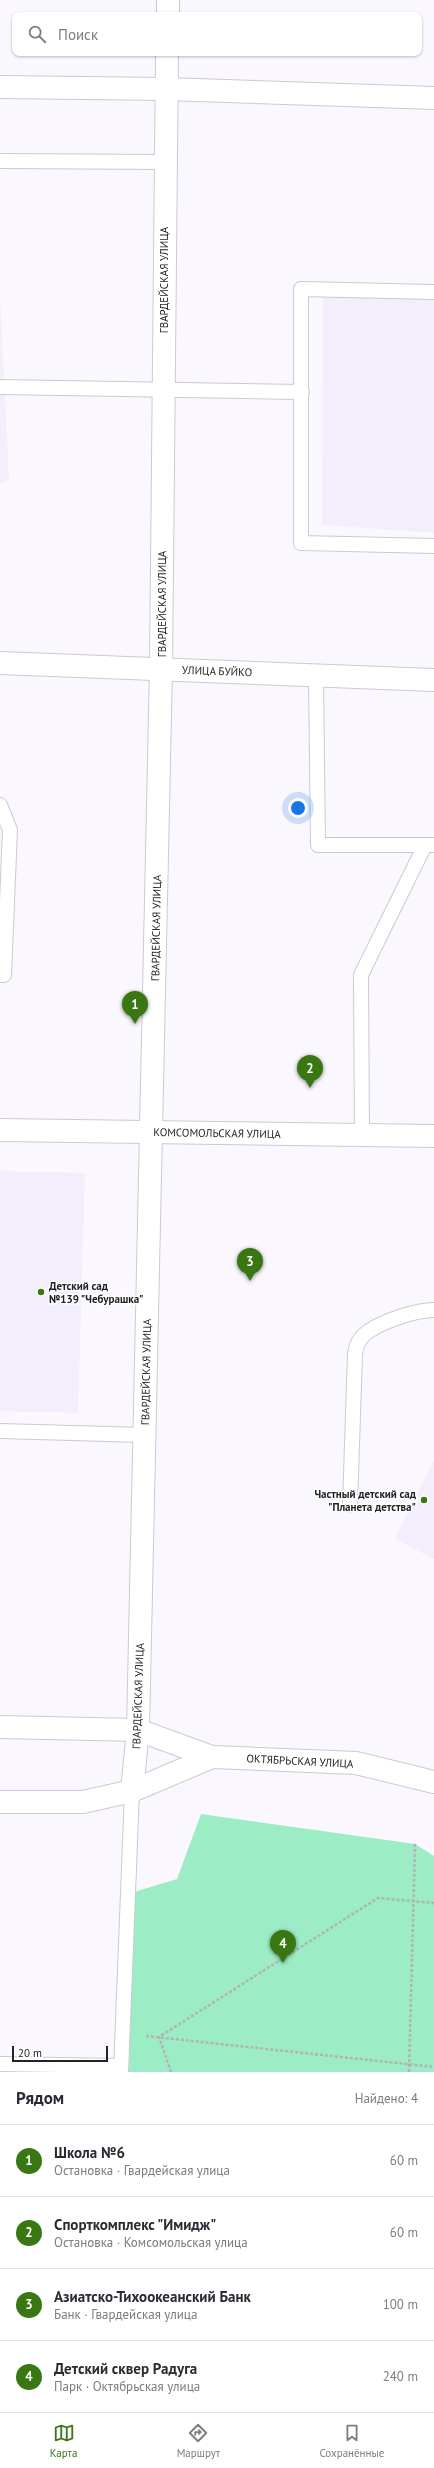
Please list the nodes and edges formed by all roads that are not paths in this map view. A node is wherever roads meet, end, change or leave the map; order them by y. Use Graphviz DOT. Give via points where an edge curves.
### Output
graph roads {
  1 [pos="168,0"];
  2 [pos="168,12"];
  3 [pos="167,56"];
  4 [pos="0,87"];
  5 [pos="166,89"];
  6 [pos="434,98"];
  7 [pos="0,162"];
  8 [pos="165,162"];
  9 [pos="434,292"];
  10 [pos="0,387"];
  11 [pos="163,390"];
  12 [pos="302,392"];
  13 [pos="434,546"];
  14 [pos="0,663"];
  15 [pos="161,669"];
  16 [pos="316,676"];
  17 [pos="434,680"];
  18 [pos="0,805"];
  19 [pos="3,819"];
  20 [pos="429,845"];
  21 [pos="0,976"];
  22 [pos="0,1130"];
  23 [pos="151,1132"];
  24 [pos="362,1136"];
  25 [pos="434,1136"];
  26 [pos="434,1310"];
  27 [pos="0,1431"];
  28 [pos="144,1435"];
  29 [pos="350,1505"];
  30 [pos="0,1727"];
  31 [pos="138,1730"];
  32 [pos="212,1757"];
  33 [pos="434,1782"];
  34 [pos="132,1791"];
  35 [pos="0,1802"];
  36 [pos="0,2064"];
  37 [pos="121,2069"];
  1 -- 2 [label="street"];
  3 -- 5 [label="street, ГВАРДЕЙСКАЯ УЛИЦА"];
  4 -- 5 [label="street"];
  5 -- 6 [label="street"];
  5 -- 8 [label="street, ГВАРДЕЙСКАЯ УЛИЦА"];
  7 -- 8 [label="lane"];
  8 -- 11 [label="street, ГВАРДЕЙСКАЯ УЛИЦА"];
  9 -- 12 [label="lane" via="301,289"];
  10 -- 11 [label="lane"];
  11 -- 12 [label="lane"];
  11 -- 15 [label="street, ГВАРДЕЙСКАЯ УЛИЦА"];
  12 -- 13 [label="lane" via="301,543"];
  14 -- 15 [label="street, УЛИЦА БУЙКО"];
  15 -- 16 [label="street, УЛИЦА БУЙКО"];
  15 -- 23 [label="street, ГВАРДЕЙСКАЯ УЛИЦА"];
  16 -- 17 [label="street, УЛИЦА БУЙКО"];
  16 -- 20 [label="lane" via="318,845"];
  18 -- 19 [label="lane"];
  19 -- 21 [label="lane" via="10,830 4,975"];
  20 -- 24 [label="lane" via="361,975"];
  22 -- 23 [label="street, КОМСОМОЛЬСКАЯ УЛИЦА"];
  23 -- 24 [label="street, КОМСОМОЛЬСКАЯ УЛИЦА"];
  23 -- 28 [label="street, ГВАРДЕЙСКАЯ УЛИЦА"];
  24 -- 25 [label="street, КОМСОМОЛЬСКАЯ УЛИЦА"];
  26 -- 29 [label="lane" via="418,1311 396,1318 365,1333 357,1345 354,1354"];
  27 -- 28 [label="lane"];
  28 -- 31 [label="street, ГВАРДЕЙСКАЯ УЛИЦА"];
  30 -- 31 [label="street, ОКТЯБРЬСКАЯ УЛИЦА"];
  31 -- 32 [label="street, ОКТЯБРЬСКАЯ УЛИЦА"];
  31 -- 34 [label="street, ГВАРДЕЙСКАЯ УЛИЦА"];
  32 -- 33 [label="street, ОКТЯБРЬСКАЯ УЛИЦА" via="356,1763"];
  32 -- 34 [label="street, ОКТЯБРЬСКАЯ УЛИЦА"];
  34 -- 35 [label="street, ОКТЯБРЬСКАЯ УЛИЦА" via="83,1802"];
  34 -- 37 [label="lane"];
  36 -- 37 [label="lane"];
}
